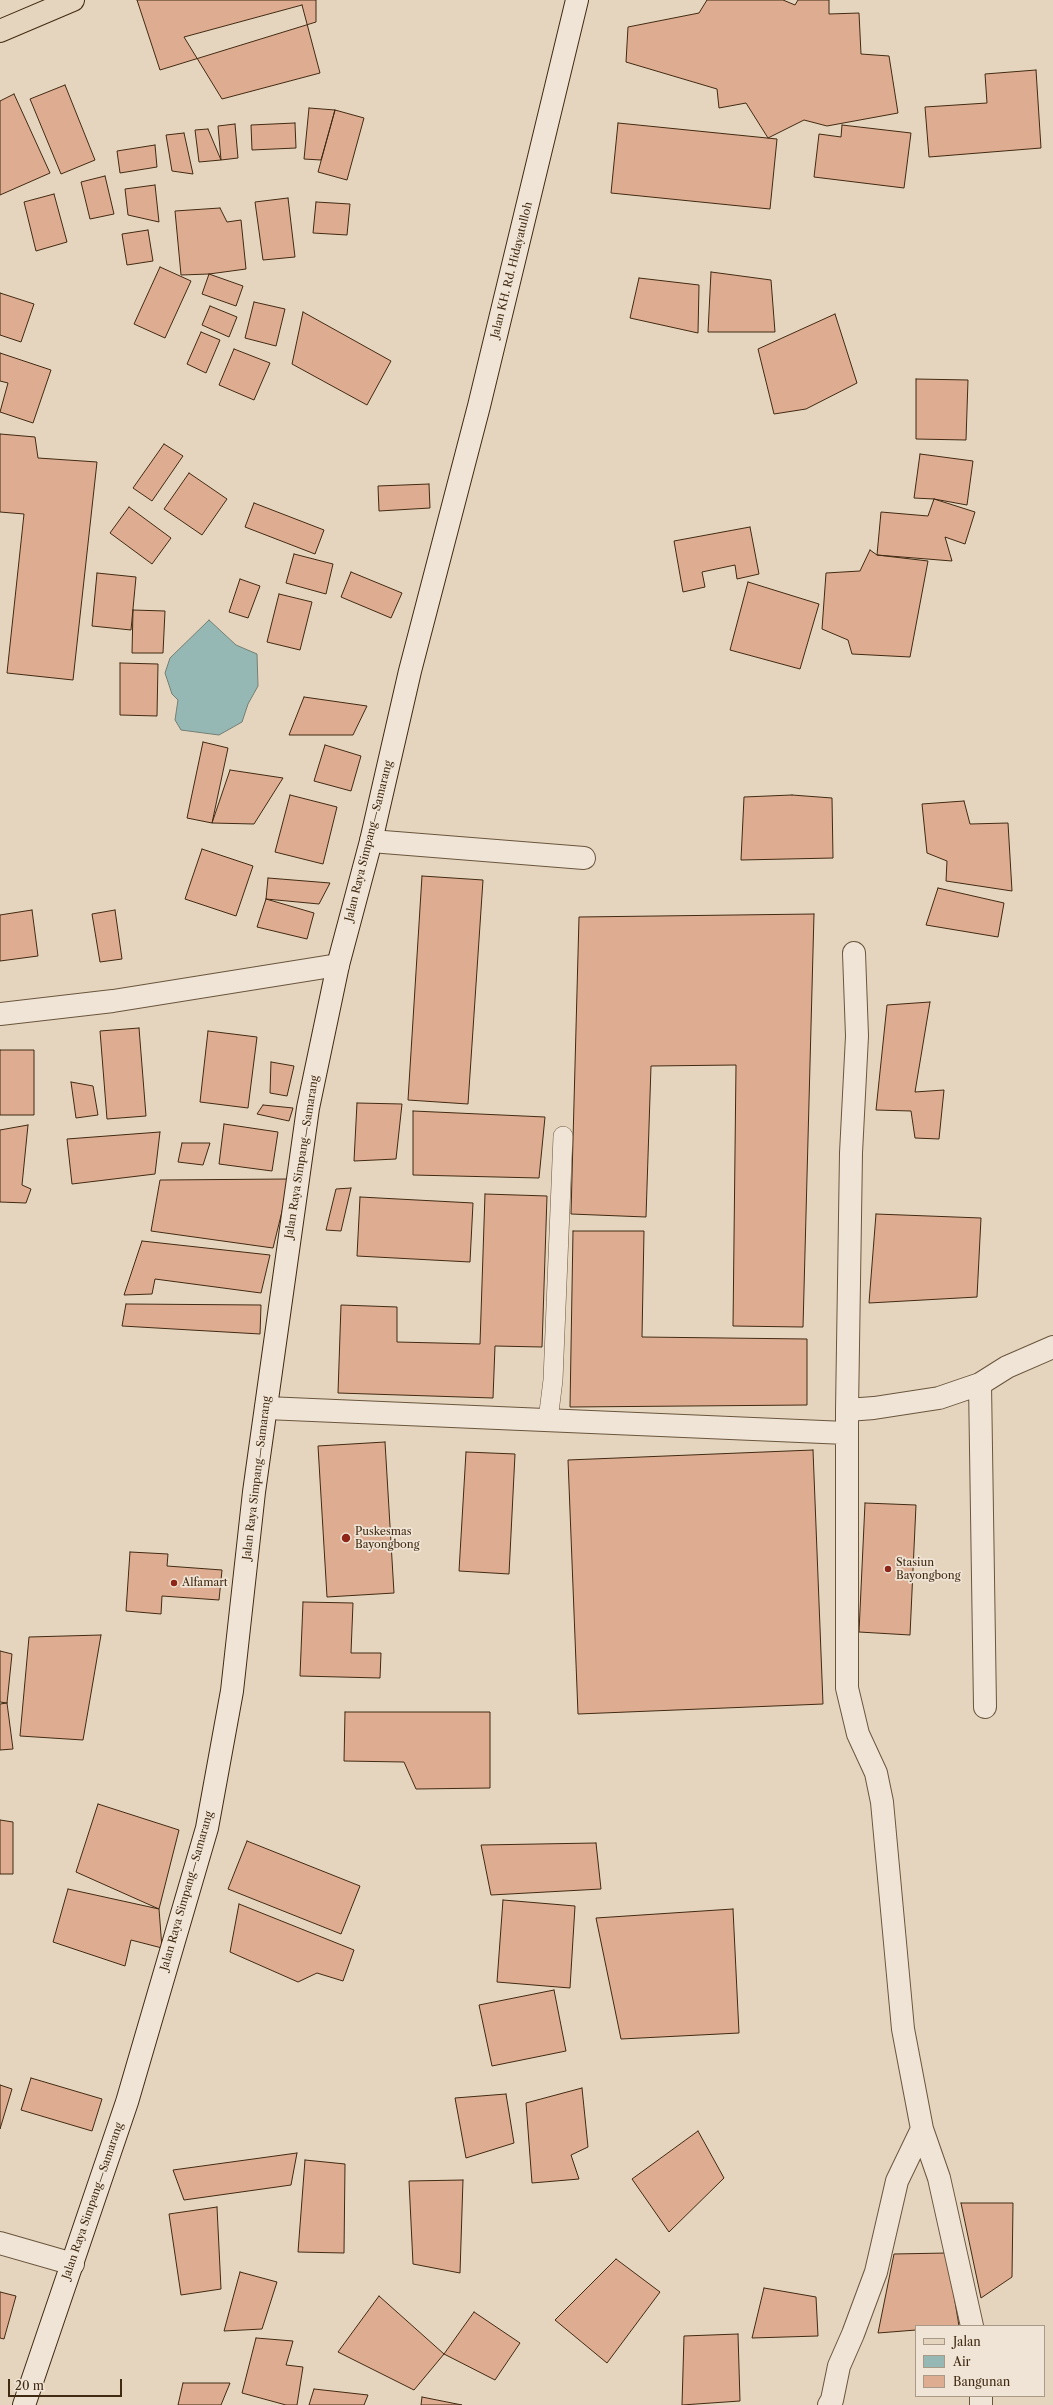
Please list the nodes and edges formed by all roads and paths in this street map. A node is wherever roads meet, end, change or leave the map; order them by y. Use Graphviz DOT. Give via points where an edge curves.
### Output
graph roads {
  1 [pos="73,0"];
  2 [pos="577,0"];
  3 [pos="0,31"];
  4 [pos="446,539"];
  5 [pos="371,841"];
  6 [pos="584,858"];
  7 [pos="854,953"];
  8 [pos="338,965"];
  9 [pos="0,1014"];
  10 [pos="563,1136"];
  11 [pos="1053,1346"];
  12 [pos="980,1384"];
  13 [pos="266,1408"];
  14 [pos="847,1410"];
  15 [pos="548,1420"];
  16 [pos="846,1433"];
  17 [pos="984,1707"];
  18 [pos="922,2129"];
  19 [pos="0,2243"];
  20 [pos="72,2264"];
  21 [pos="972,2325"];
  22 [pos="24,2405"];
  23 [pos="829,2405"];
  1 -- 3 [label="main road"];
  2 -- 4 [label="street, Jalan KH. Rd. Hidayatulloh"];
  4 -- 5 [label="street, Jalan Raya Simpang—Samarang" via="410,671"];
  5 -- 6 [label="street"];
  5 -- 8 [label="street, Jalan Raya Simpang—Samarang"];
  7 -- 14 [label="street" via="857,1036 851,1153"];
  8 -- 9 [label="street" via="113,1001"];
  8 -- 13 [label="street, Jalan Raya Simpang—Samarang" via="308,1108"];
  10 -- 15 [label="lane" via="553,1380"];
  11 -- 12 [label="street" via="1007,1367"];
  12 -- 14 [label="street" via="939,1398"];
  12 -- 17 [label="street"];
  13 -- 15 [label="street"];
  13 -- 20 [label="street, Jalan Raya Simpang—Samarang" via="232,1691 207,1828 127,2102"];
  14 -- 16 [label="street"];
  15 -- 16 [label="street"];
  16 -- 18 [label="street" via="847,1688 858,1734 876,1773 882,1802 902,2029"];
  18 -- 21 [label="street" via="939,2178"];
  18 -- 23 [label="street" via="897,2182 876,2272 839,2366"];
  19 -- 20 [label="street"];
  20 -- 22 [label="street, Jalan Raya Simpang—Samarang"];
}
